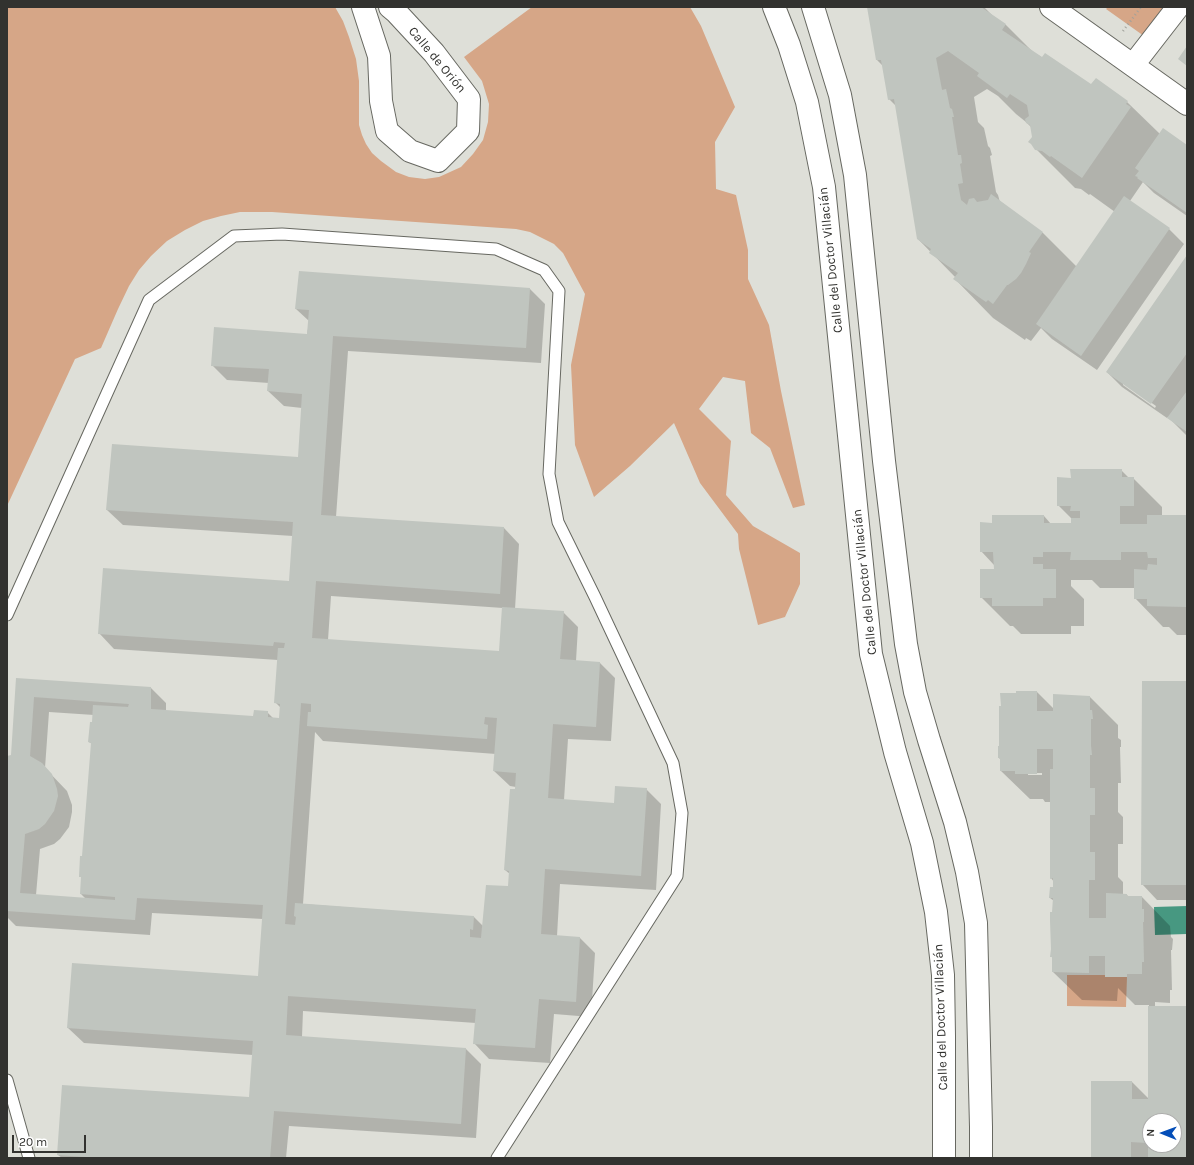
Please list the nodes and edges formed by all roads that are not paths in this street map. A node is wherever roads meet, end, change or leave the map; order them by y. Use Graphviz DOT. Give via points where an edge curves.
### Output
graph roads {
  1 [pos="363,7"];
  2 [pos="390,7"];
  3 [pos="774,7"];
  4 [pos="813,7"];
  5 [pos="1051,7"];
  6 [pos="1178,7"];
  7 [pos="1133,66"];
  8 [pos="1187,104"];
  9 [pos="7,615"];
  10 [pos="7,1080"];
  11 [pos="29,1158"];
  12 [pos="497,1158"];
  13 [pos="944,1158"];
  14 [pos="981,1158"];
  1 -- 2 [label="street, Calle de Orión" via="379,56 381,101 387,131 410,151 438,161 468,132 469,100 434,53"];
  3 -- 13 [label="street, Calle del Doctor Villacián" via="807,102 824,187 871,654 895,752 922,843 936,912 944,1036"];
  4 -- 14 [label="street" via="840,95 855,175 884,461 906,644 915,692 955,822 976,923"];
  5 -- 7 [label="street"];
  6 -- 7 [label="street"];
  7 -- 8 [label="street"];
  9 -- 12 [label="lane" via="149,300 234,236 282,234 496,249 544,270 559,291 549,474 558,522 673,763 682,813 678,876"];
  10 -- 11 [label="lane"];
}
